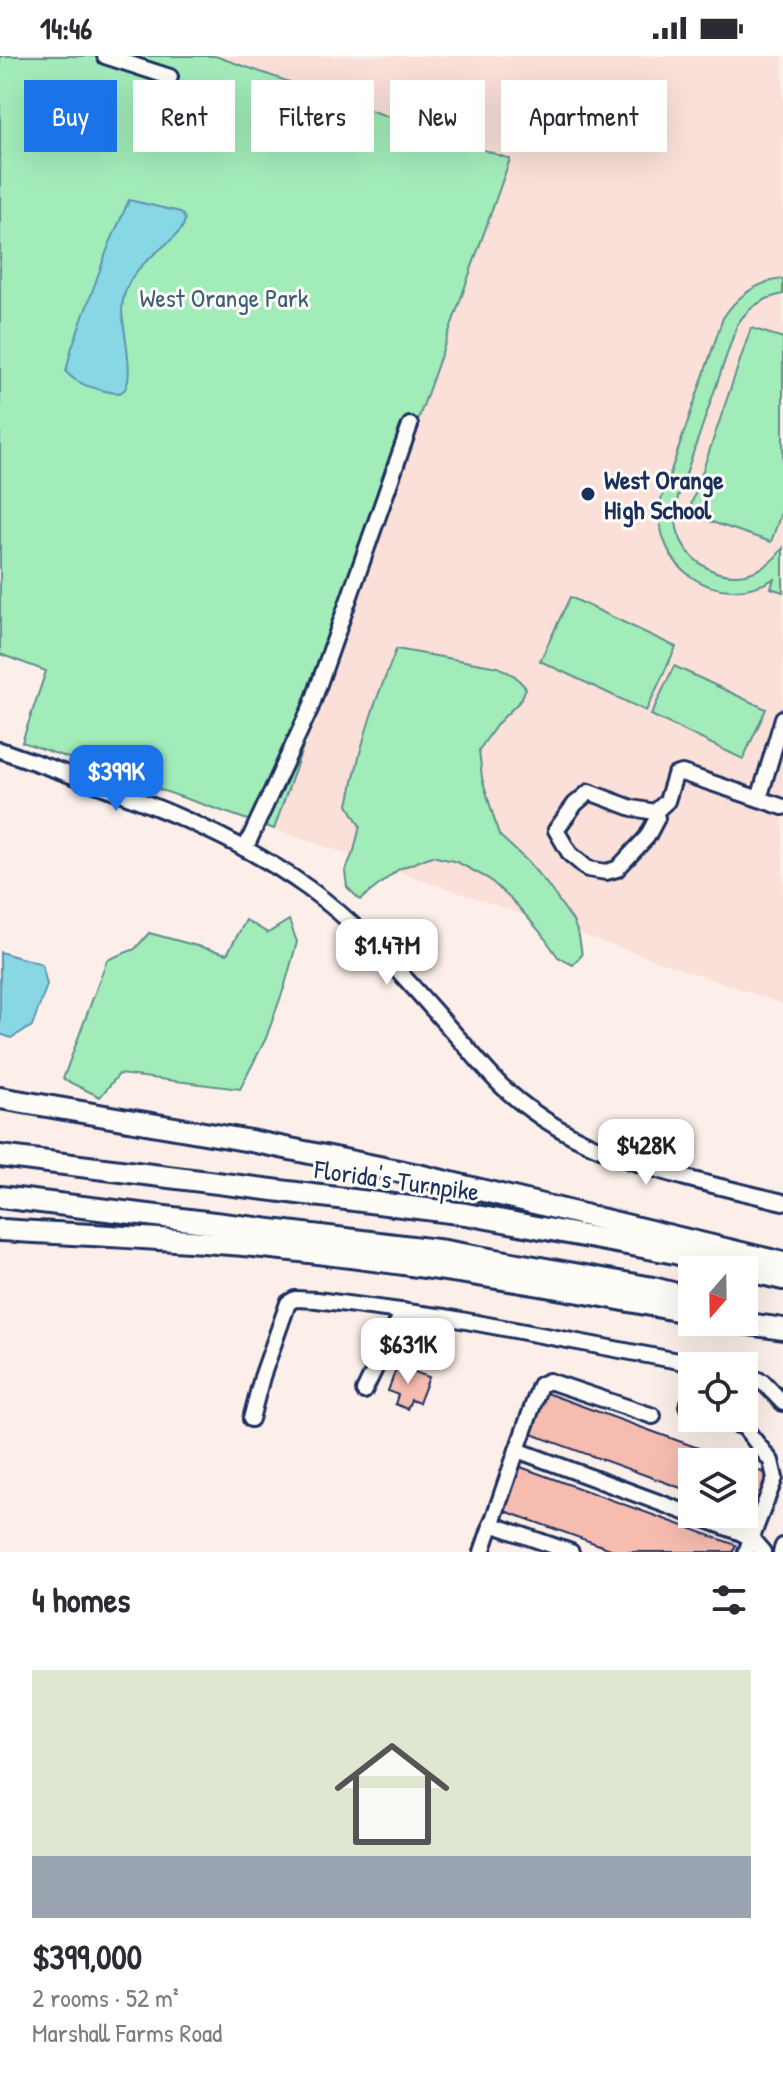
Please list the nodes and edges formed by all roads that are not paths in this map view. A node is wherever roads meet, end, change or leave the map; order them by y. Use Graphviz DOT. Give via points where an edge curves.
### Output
graph roads {
  1 [pos="105,56"];
  2 [pos="170,77"];
  3 [pos="410,425"];
  4 [pos="783,718"];
  5 [pos="0,750"];
  6 [pos="759,799"];
  7 [pos="783,807"];
  8 [pos="655,812"];
  9 [pos="245,849"];
  10 [pos="0,1096"];
  11 [pos="0,1156"];
  12 [pos="0,1197"];
  13 [pos="783,1202"];
  14 [pos="0,1230"];
  15 [pos="783,1263"];
  16 [pos="783,1279"];
  17 [pos="678,1295"];
  18 [pos="678,1310"];
  19 [pos="403,1311"];
  20 [pos="758,1314"];
  21 [pos="783,1320"];
  22 [pos="758,1325"];
  23 [pos="783,1329"];
  24 [pos="678,1361"];
  25 [pos="758,1380"];
  26 [pos="364,1391"];
  27 [pos="783,1403"];
  28 [pos="653,1416"];
  29 [pos="251,1419"];
  30 [pos="748,1432"];
  31 [pos="517,1450"];
  32 [pos="491,1524"];
  33 [pos="749,1545"];
  34 [pos="783,1546"];
  35 [pos="482,1552"];
  36 [pos="571,1552"];
  37 [pos="763,1552"];
  38 [pos="781,1552"];
  1 -- 2 [label="street"];
  3 -- 9 [label="street" via="311,707"];
  4 -- 6 [label="street"];
  5 -- 9 [label="street" via="174,815"];
  6 -- 7 [label="street"];
  6 -- 8 [label="street" via="682,773 675,775 667,801"];
  8 -- 8 [label="street" via="589,792 556,830 570,854 588,869 606,872 617,869 647,837"];
  9 -- 13 [label="street" via="338,911 505,1090 534,1113 569,1135 648,1168"];
  10 -- 15 [label="highway" via="418,1175"];
  11 -- 16 [label="highway, Florida's Turnpike" via="466,1214"];
  12 -- 17 [label="highway" via="445,1251"];
  14 -- 18 [label="highway" via="252,1246 440,1268"];
  19 -- 24 [label="street"];
  19 -- 26 [label="street"];
  19 -- 29 [label="street" via="317,1300 288,1303"];
  20 -- 21 [label="highway"];
  22 -- 23 [label="highway"];
  25 -- 27 [label="street"];
  28 -- 31 [label="street" via="549,1381 540,1385"];
  30 -- 33 [label="street" via="771,1461 775,1478"];
  31 -- 32 [label="street"];
  31 -- 33 [label="street"];
  32 -- 35 [label="street"];
  32 -- 36 [label="street"];
  33 -- 37 [label="street"];
  34 -- 38 [label="street"];
}
